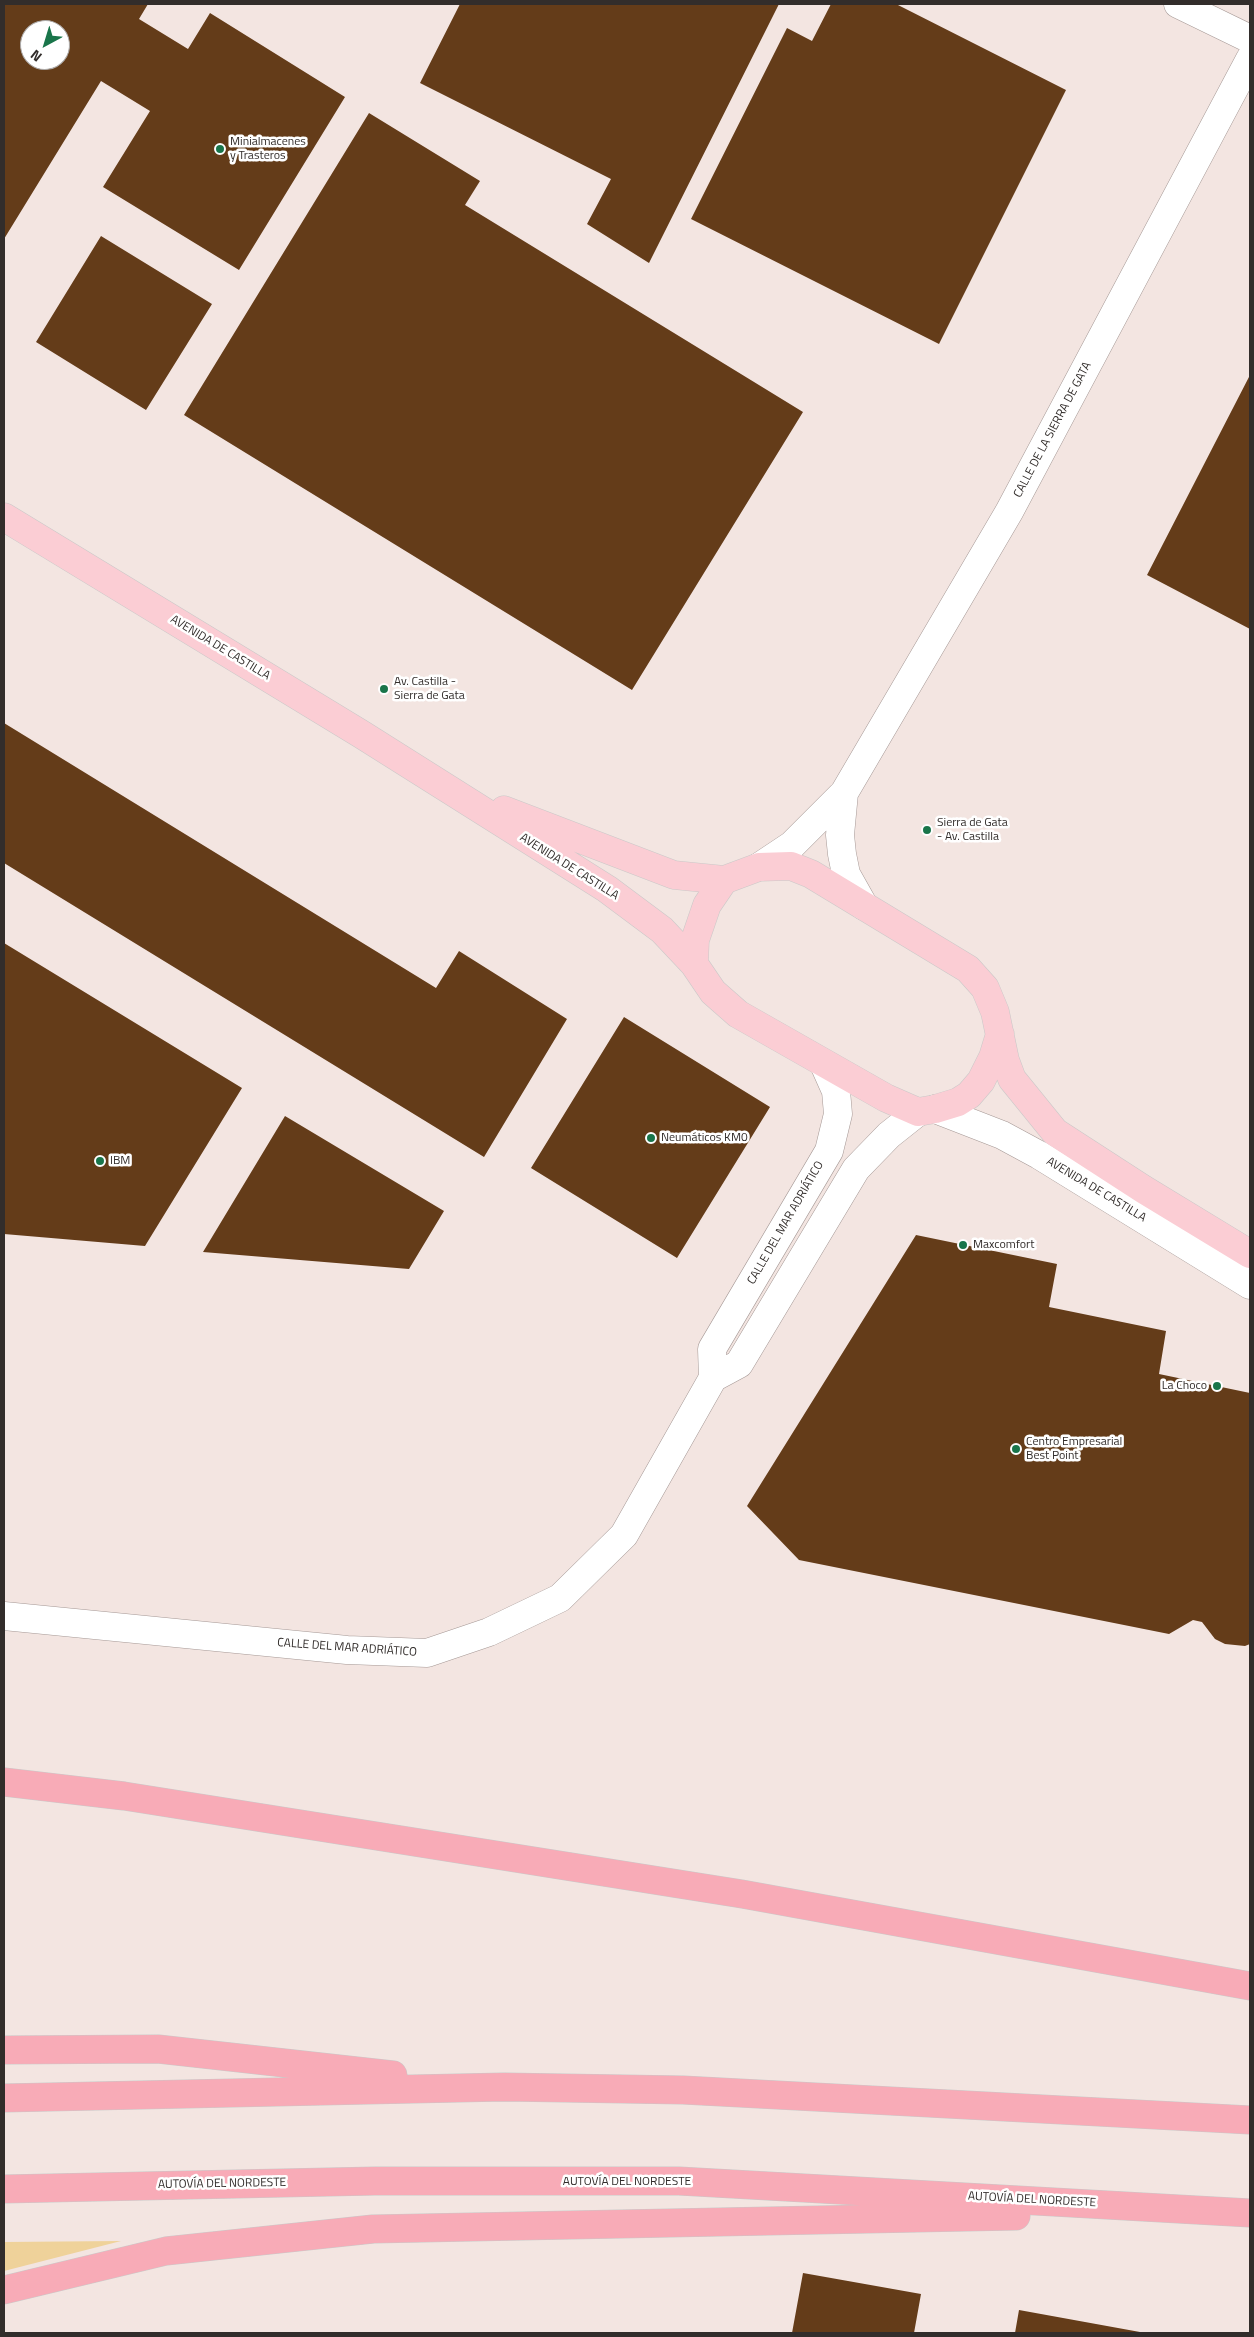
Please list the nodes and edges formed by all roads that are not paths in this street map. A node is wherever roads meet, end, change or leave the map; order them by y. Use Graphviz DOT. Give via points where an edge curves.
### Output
graph roads {
  1 [pos="1189,6"];
  2 [pos="1250,39"];
  3 [pos="1250,60"];
  4 [pos="4,517"];
  5 [pos="436,780"];
  6 [pos="844,793"];
  7 [pos="759,867"];
  8 [pos="724,880"];
  9 [pos="864,906"];
  10 [pos="694,964"];
  11 [pos="1000,1034"];
  12 [pos="824,1064"];
  13 [pos="926,1110"];
  14 [pos="1250,1254"];
  15 [pos="1250,1285"];
  16 [pos="712,1378"];
  17 [pos="4,1616"];
  18 [pos="4,1782"];
  19 [pos="1250,1986"];
  20 [pos="4,2050"];
  21 [pos="504,2087"];
  22 [pos="4,2098"];
  23 [pos="1250,2120"];
  24 [pos="4,2189"];
  25 [pos="1240,2212"];
  26 [pos="4,2290"];
  1 -- 2 [label="street"];
  3 -- 6 [label="street, CALLE DE LA SIERRA DE GATA" via="1009,512"];
  4 -- 5 [label="main road, AVENIDA DE CASTILLA"];
  5 -- 8 [label="main road, AVENIDA DE CASTILLA" via="542,826 674,875"];
  5 -- 10 [label="main road, AVENIDA DE CASTILLA" via="607,889 662,930"];
  6 -- 7 [label="street, CALLE DE LA SIERRA DE GATA" via="792,845"];
  6 -- 9 [label="street, CALLE DE LA SIERRA DE GATA" via="840,835 842,854 846,874"];
  7 -- 8 [label="main road, AVENIDA DE CASTILLA"];
  7 -- 9 [label="main road, AVENIDA DE CASTILLA" via="791,866 811,874"];
  8 -- 10 [label="main road" via="707,905 694,940"];
  9 -- 11 [label="main road, AVENIDA DE CASTILLA" via="968,969 985,988"];
  10 -- 12 [label="main road, AVENIDA DE CASTILLA" via="713,992 738,1014"];
  11 -- 13 [label="main road" via="993,1057 969,1095"];
  11 -- 14 [label="main road, AVENIDA DE CASTILLA" via="1012,1079 1055,1132"];
  12 -- 13 [label="main road, AVENIDA DE CASTILLA" via="886,1098"];
  12 -- 16 [label="street, CALLE DEL MAR ADRIÁTICO" via="836,1091 838,1114 828,1151 712,1349"];
  13 -- 15 [label="street, AVENIDA DE CASTILLA" via="1002,1135"];
  13 -- 16 [label="street" via="889,1135 856,1169 739,1364"];
  16 -- 17 [label="street, CALLE DEL MAR ADRIÁTICO" via="624,1535 560,1598 489,1632 427,1653 347,1650"];
  18 -- 19 [label="highway" via="124,1796 732,1893"];
  20 -- 21 [label="highway" via="158,2049"];
  21 -- 22 [label="highway"];
  21 -- 23 [label="highway" via="683,2090"];
  24 -- 25 [label="highway, AUTOVÍA DEL NORDESTE" via="375,2181 679,2181"];
  25 -- 26 [label="highway" via="373,2229 166,2251"];
}
